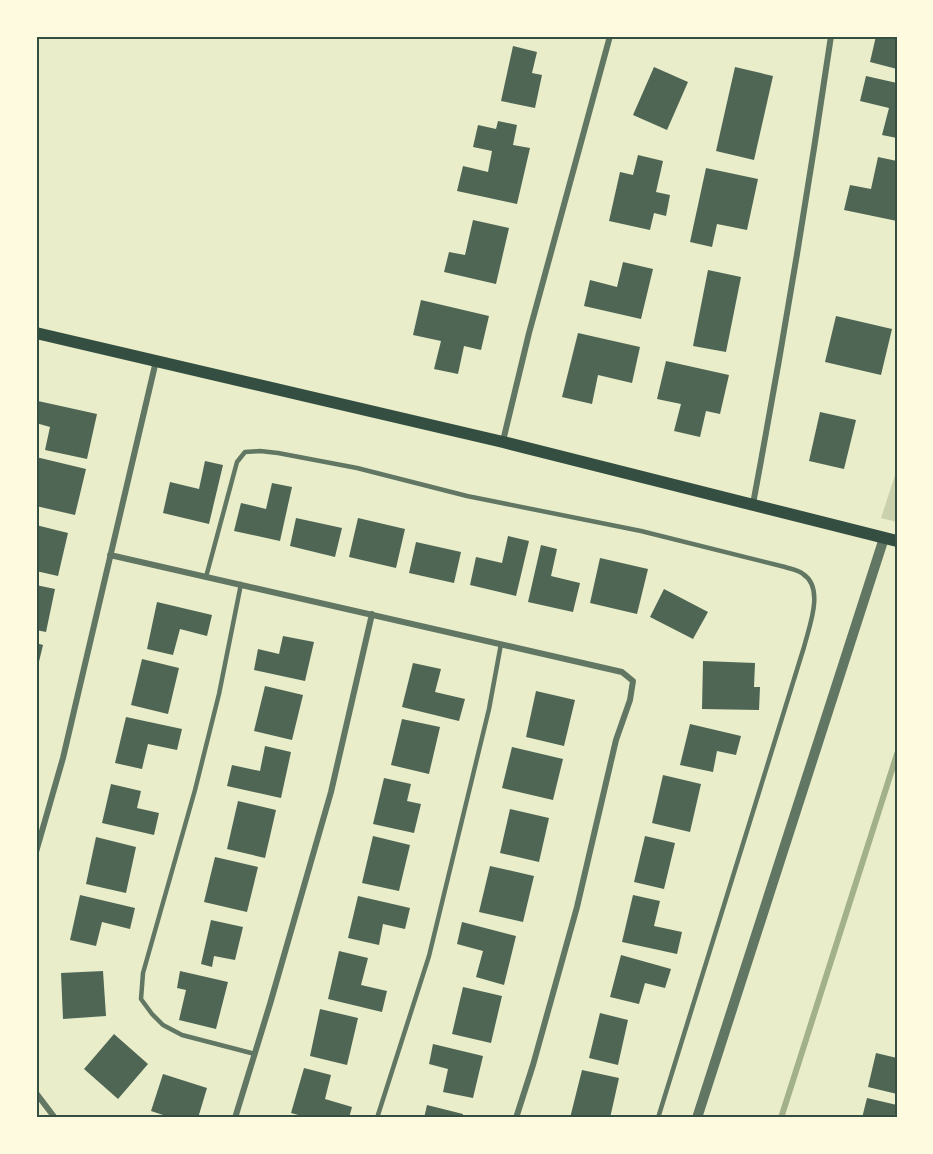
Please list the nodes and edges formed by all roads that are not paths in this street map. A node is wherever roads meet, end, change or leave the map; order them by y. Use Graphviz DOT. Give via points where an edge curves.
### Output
graph roads {
  1 [pos="610,36"];
  2 [pos="831,36"];
  3 [pos="36,333"];
  4 [pos="156,362"];
  5 [pos="503,442"];
  6 [pos="753,504"];
  7 [pos="884,538"];
  8 [pos="897,541"];
  9 [pos="110,555"];
  10 [pos="206,577"];
  11 [pos="241,584"];
  12 [pos="372,614"];
  13 [pos="501,644"];
  14 [pos="36,852"];
  15 [pos="255,1054"];
  16 [pos="36,1093"];
  17 [pos="56,1118"];
  18 [pos="235,1118"];
  19 [pos="377,1118"];
  20 [pos="516,1118"];
  21 [pos="658,1118"];
  22 [pos="697,1118"];
  1 -- 5 [label="street"];
  2 -- 6 [label="street"];
  3 -- 4 [label="main road"];
  4 -- 5 [label="main road"];
  4 -- 9 [label="street"];
  5 -- 6 [label="main road"];
  6 -- 7 [label="main road"];
  7 -- 8 [label="main road"];
  7 -- 22 [label="street"];
  9 -- 10 [label="street"];
  9 -- 14 [label="street" via="63,758"];
  10 -- 11 [label="street"];
  10 -- 21 [label="lane" via="237,462 244,453 260,451 357,468 467,496 641,531 804,574 813,585 815,598 804,647"];
  11 -- 12 [label="street"];
  11 -- 15 [label="lane" via="219,694 142,973 141,999 163,1025 182,1035"];
  12 -- 13 [label="street"];
  12 -- 15 [label="street" via="331,792"];
  13 -- 19 [label="lane" via="429,956"];
  13 -- 20 [label="street" via="622,672 633,681 578,907"];
  15 -- 18 [label="street"];
  16 -- 17 [label="street"];
}
